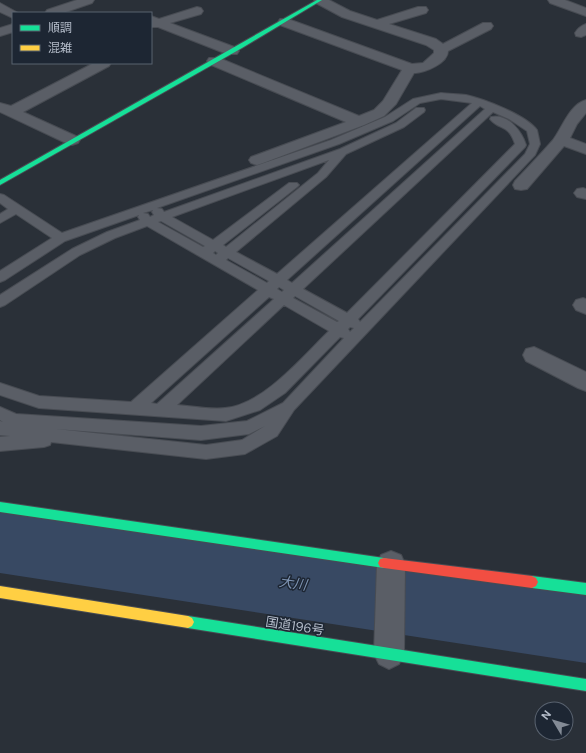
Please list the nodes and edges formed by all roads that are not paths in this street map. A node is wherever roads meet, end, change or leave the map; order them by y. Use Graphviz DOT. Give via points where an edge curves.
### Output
graph roads {
  1 [pos="88,0"];
  2 [pos="320,0"];
  3 [pos="554,0"];
  4 [pos="1,8"];
  5 [pos="197,10"];
  6 [pos="422,10"];
  7 [pos="54,12"];
  8 [pos="586,12"];
  9 [pos="12,14"];
  10 [pos="284,22"];
  11 [pos="153,23"];
  12 [pos="377,24"];
  13 [pos="487,26"];
  14 [pos="12,28"];
  15 [pos="0,32"];
  16 [pos="441,48"];
  17 [pos="232,51"];
  18 [pos="214,61"];
  19 [pos="102,64"];
  20 [pos="410,68"];
  21 [pos="585,107"];
  22 [pos="482,108"];
  23 [pos="6,109"];
  24 [pos="359,122"];
  25 [pos="72,140"];
  26 [pos="561,140"];
  27 [pos="339,146"];
  28 [pos="586,149"];
  29 [pos="317,154"];
  30 [pos="257,160"];
  31 [pos="0,183"];
  32 [pos="521,185"];
  33 [pos="0,198"];
  34 [pos="16,209"];
  35 [pos="157,211"];
  36 [pos="143,216"];
  37 [pos="0,219"];
  38 [pos="106,224"];
  39 [pos="61,238"];
  40 [pos="209,250"];
  41 [pos="221,257"];
  42 [pos="0,277"];
  43 [pos="273,286"];
  44 [pos="0,288"];
  45 [pos="288,295"];
  46 [pos="0,302"];
  47 [pos="342,324"];
  48 [pos="363,328"];
  49 [pos="352,338"];
  50 [pos="534,355"];
  51 [pos="586,382"];
  52 [pos="0,389"];
  53 [pos="289,406"];
  54 [pos="135,408"];
  55 [pos="161,410"];
  56 [pos="0,413"];
  57 [pos="0,428"];
  58 [pos="67,438"];
  59 [pos="0,444"];
  60 [pos="0,507"];
  61 [pos="391,568"];
  62 [pos="586,589"];
  63 [pos="0,592"];
  64 [pos="389,654"];
  65 [pos="586,685"];
  1 -- 7 [label="street"];
  2 -- 10 [label="main road"];
  2 -- 12 [label="street" via="346,14"];
  3 -- 8 [label="street"];
  4 -- 9 [label="street"];
  5 -- 11 [label="street"];
  6 -- 12 [label="street"];
  10 -- 17 [label="main road"];
  10 -- 20 [label="street"];
  11 -- 17 [label="street"];
  12 -- 16 [label="street" via="431,42"];
  13 -- 16 [label="street"];
  14 -- 15 [label="street"];
  16 -- 20 [label="street" via="441,54 426,67"];
  17 -- 18 [label="main road"];
  18 -- 24 [label="street"];
  18 -- 25 [label="main road"];
  19 -- 23 [label="street"];
  20 -- 24 [label="street" via="389,104 378,113"];
  21 -- 26 [label="street" via="570,123"];
  22 -- 27 [label="lane" via="464,98 441,96 417,101"];
  22 -- 43 [label="lane"];
  22 -- 45 [label="lane"];
  22 -- 47 [label="lane" via="517,133 520,145"];
  22 -- 48 [label="lane" via="513,116 532,130 535,144 530,155"];
  23 -- 25 [label="street"];
  24 -- 30 [label="street"];
  25 -- 31 [label="main road"];
  26 -- 28 [label="street"];
  26 -- 32 [label="street"];
  27 -- 29 [label="lane"];
  27 -- 41 [label="lane" via="322,175"];
  29 -- 35 [label="lane"];
  29 -- 40 [label="lane" via="311,171"];
  33 -- 34 [label="lane"];
  34 -- 37 [label="lane"];
  34 -- 39 [label="lane"];
  35 -- 36 [label="lane"];
  35 -- 40 [label="lane"];
  36 -- 38 [label="lane"];
  36 -- 40 [label="lane"];
  36 -- 46 [label="lane" via="76,252"];
  38 -- 39 [label="lane"];
  38 -- 44 [label="lane" via="66,245"];
  39 -- 42 [label="lane"];
  40 -- 41 [label="lane"];
  41 -- 43 [label="lane"];
  43 -- 45 [label="lane"];
  43 -- 54 [label="lane"];
  45 -- 47 [label="lane"];
  45 -- 55 [label="lane"];
  47 -- 48 [label="lane"];
  47 -- 49 [label="lane"];
  47 -- 55 [label="lane" via="280,389 255,406 226,415"];
  48 -- 49 [label="lane"];
  49 -- 53 [label="lane"];
  50 -- 51 [label="street"];
  52 -- 54 [label="lane" via="38,402"];
  53 -- 56 [label="lane" via="249,428 201,433 14,420"];
  53 -- 58 [label="lane" via="271,431 245,447 206,452"];
  54 -- 55 [label="lane"];
  57 -- 58 [label="lane"];
  58 -- 59 [label="lane"];
  60 -- 61 [label="main road"];
  61 -- 62 [label="main road"];
  61 -- 64 [label="street"];
  63 -- 64 [label="main road, 国道196号"];
  64 -- 65 [label="main road, 国道196号"];
}
